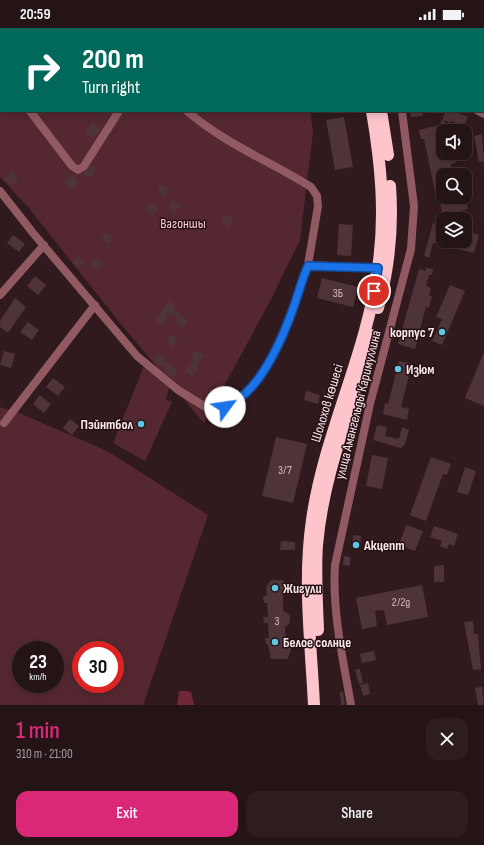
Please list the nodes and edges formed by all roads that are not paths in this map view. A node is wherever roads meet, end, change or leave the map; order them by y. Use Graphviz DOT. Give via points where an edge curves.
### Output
graph roads {
  1 [pos="31,112"];
  2 [pos="118,112"];
  3 [pos="188,112"];
  4 [pos="372,112"];
  5 [pos="381,112"];
  6 [pos="402,112"];
  7 [pos="0,191"];
  8 [pos="44,246"];
  9 [pos="308,266"];
  10 [pos="378,268"];
  11 [pos="0,295"];
  12 [pos="95,305"];
  13 [pos="364,345"];
  14 [pos="385,348"];
  15 [pos="4,423"];
  16 [pos="314,705"];
  17 [pos="321,705"];
  18 [pos="351,705"];
  1 -- 2 [label="street" via="72,166 78,170 84,166"];
  3 -- 9 [label="street" via="231,144 311,187 317,196 318,206"];
  4 -- 10 [label="highway, Шолохов көшесі" via="380,155 382,187 383,215"];
  5 -- 13 [label="highway, Шолохов көшесі" via="388,158 391,229 383,290"];
  6 -- 14 [label="street, улица Амангельды Каримуллина" via="414,206 411,249"];
  7 -- 8 [label="street"];
  8 -- 11 [label="street"];
  8 -- 12 [label="street"];
  9 -- 10 [label="street"];
  9 -- 12 [label="street" via="282,338 261,374 248,391 233,404 212,411 178,390 137,356"];
  10 -- 13 [label="highway, Шолохов көшесі"];
  12 -- 15 [label="street"];
  13 -- 14 [label="street"];
  13 -- 16 [label="highway, Шолохов көшесі" via="324,466 312,520 307,575"];
  13 -- 17 [label="highway, Шолохов көшесі" via="328,485 317,544"];
  14 -- 18 [label="street, улица Амангельды Каримуллина" via="335,565 336,610"];
}
